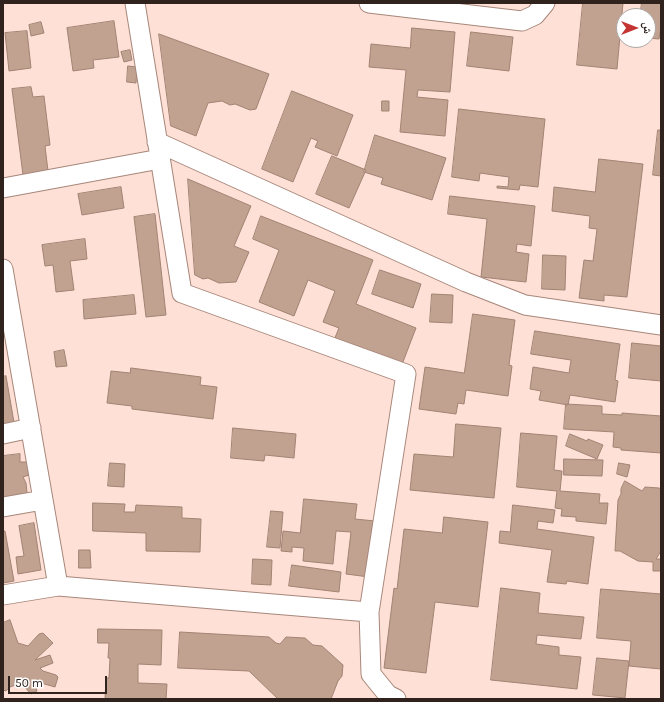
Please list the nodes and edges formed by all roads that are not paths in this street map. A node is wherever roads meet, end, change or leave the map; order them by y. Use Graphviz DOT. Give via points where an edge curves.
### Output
graph roads {
  1 [pos="135,3"];
  2 [pos="368,3"];
  3 [pos="545,3"];
  4 [pos="159,150"];
  5 [pos="3,188"];
  6 [pos="3,269"];
  7 [pos="661,325"];
  8 [pos="10,352"];
  9 [pos="31,428"];
  10 [pos="3,434"];
  11 [pos="43,500"];
  12 [pos="3,508"];
  13 [pos="58,586"];
  14 [pos="3,595"];
  15 [pos="369,612"];
  16 [pos="396,699"];
  1 -- 4 [label="street"];
  2 -- 3 [label="street" via="522,21 535,15"];
  4 -- 5 [label="street"];
  4 -- 7 [label="street" via="525,305"];
  4 -- 15 [label="street" via="182,293 406,374"];
  6 -- 8 [label="street"];
  8 -- 9 [label="street"];
  9 -- 10 [label="street"];
  9 -- 11 [label="street"];
  11 -- 12 [label="street"];
  11 -- 13 [label="street"];
  13 -- 14 [label="street"];
  13 -- 15 [label="street"];
  15 -- 16 [label="street" via="371,674 388,695"];
}
